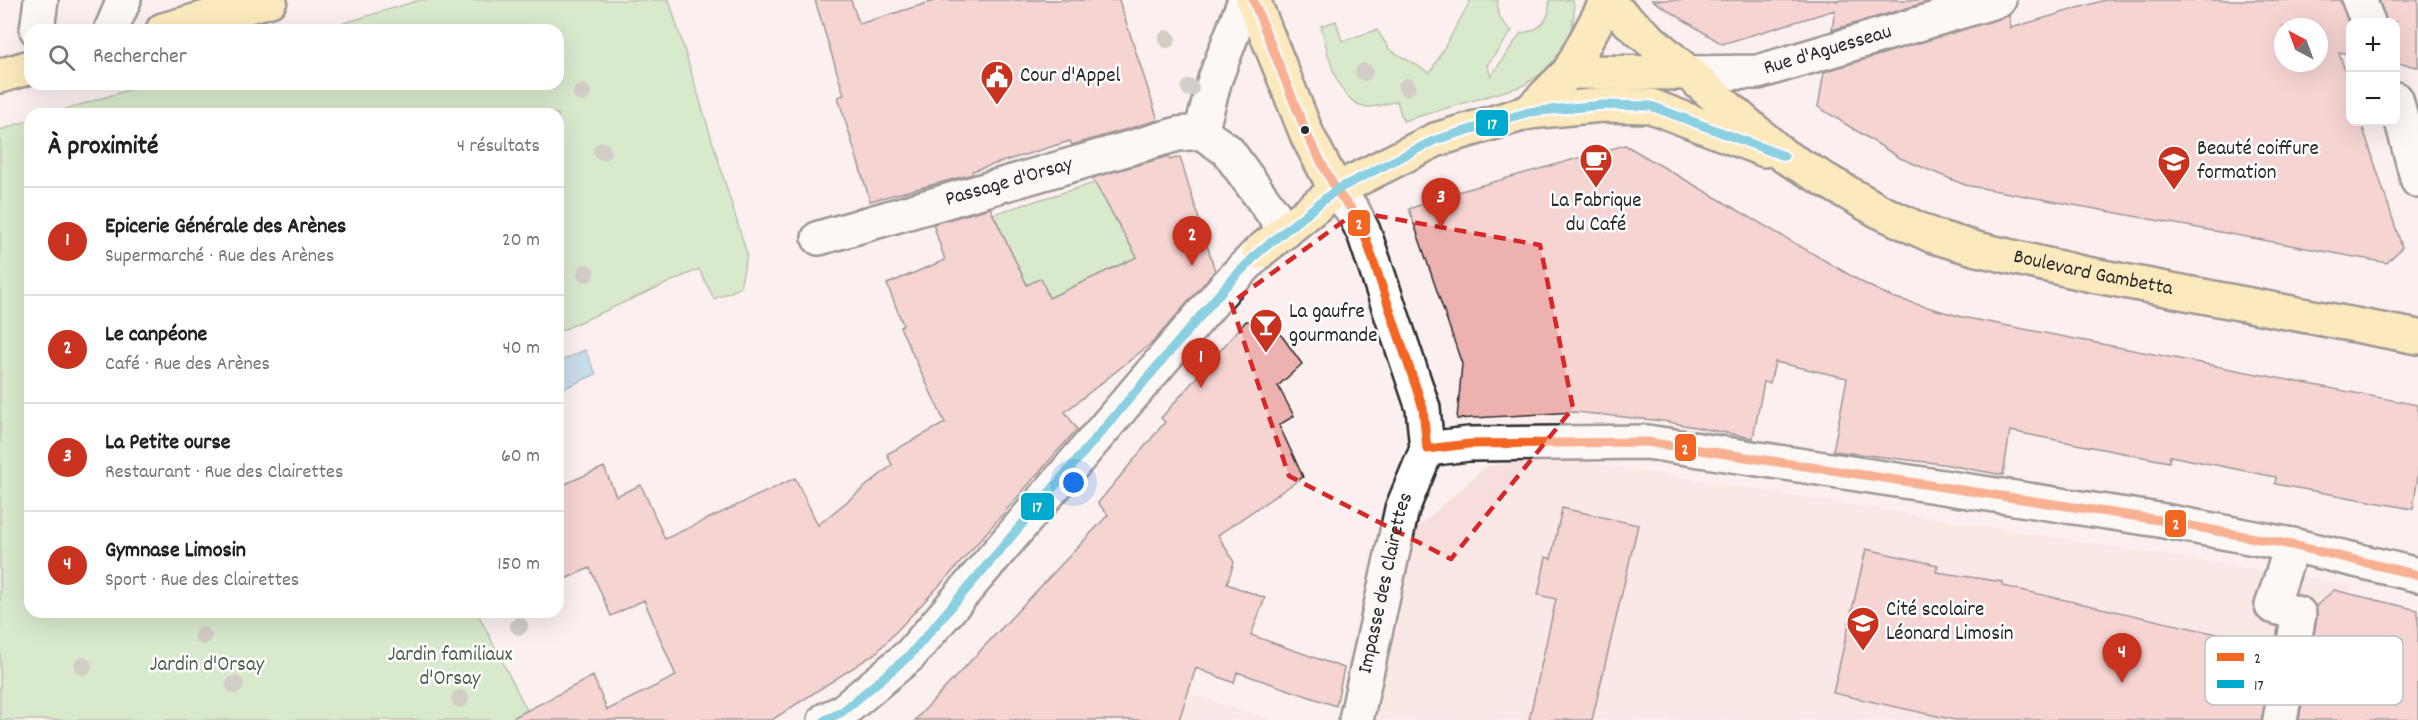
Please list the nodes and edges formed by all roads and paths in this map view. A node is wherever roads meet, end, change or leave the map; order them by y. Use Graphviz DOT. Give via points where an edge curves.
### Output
graph roads {
  1 [pos="41,0"];
  2 [pos="124,0"];
  3 [pos="270,0"];
  4 [pos="1245,0"];
  5 [pos="1252,0"];
  6 [pos="1999,0"];
  7 [pos="2359,0"];
  8 [pos="1605,2"];
  9 [pos="181,18"];
  10 [pos="2366,18"];
  11 [pos="38,24"];
  12 [pos="114,24"];
  13 [pos="24,69"];
  14 [pos="1569,72"];
  15 [pos="1687,73"];
  16 [pos="0,76"];
  17 [pos="2404,104"];
  18 [pos="1529,112"];
  19 [pos="1201,132"];
  20 [pos="1784,156"];
  21 [pos="2418,181"];
  22 [pos="1336,190"];
  23 [pos="1286,231"];
  24 [pos="819,238"];
  25 [pos="1259,252"];
  26 [pos="2418,337"];
  27 [pos="1427,450"];
  28 [pos="2292,545"];
  29 [pos="2418,575"];
  30 [pos="2295,636"];
  31 [pos="2283,705"];
  32 [pos="836,717"];
  33 [pos="1356,720"];
  34 [pos="2280,720"];
  1 -- 11 [label="street"];
  2 -- 12 [label="street"];
  3 -- 9 [label="main road"];
  4 -- 19 [label="street" via="1215,79"];
  5 -- 22 [label="main road" via="1308,136"];
  6 -- 15 [label="street, Rue d'Aguesseau" via="1758,72"];
  7 -- 10 [label="street"];
  8 -- 14 [label="main road"];
  8 -- 15 [label="main road, Boulevard Gambetta"];
  13 -- 16 [label="main road"];
  14 -- 15 [label="main road"];
  14 -- 18 [label="main road"];
  15 -- 20 [label="main road, Boulevard Gambetta"];
  17 -- 21 [label="street"];
  18 -- 20 [label="main road, Boulevard Gambetta" via="1602,105 1651,106"];
  18 -- 22 [label="main road, Boulevard Gambetta" via="1435,140"];
  19 -- 23 [label="street" via="1227,150"];
  19 -- 24 [label="street, Passage d'Orsay" via="1178,134"];
  20 -- 26 [label="main road, Boulevard Gambetta" via="1880,211 1934,236 1977,249"];
  22 -- 23 [label="main road, Boulevard Gambetta"];
  22 -- 27 [label="street" via="1364,233 1423,408"];
  23 -- 25 [label="main road, Boulevard Gambetta"];
  25 -- 32 [label="street" via="910,655"];
  27 -- 28 [label="street" via="1469,444 1647,442 2159,520"];
  27 -- 33 [label="street, Impasse des Clairettes" via="1402,509"];
  28 -- 29 [label="street"];
  28 -- 30 [label="street" via="2272,606 2299,614"];
  31 -- 34 [label="street"];
}
